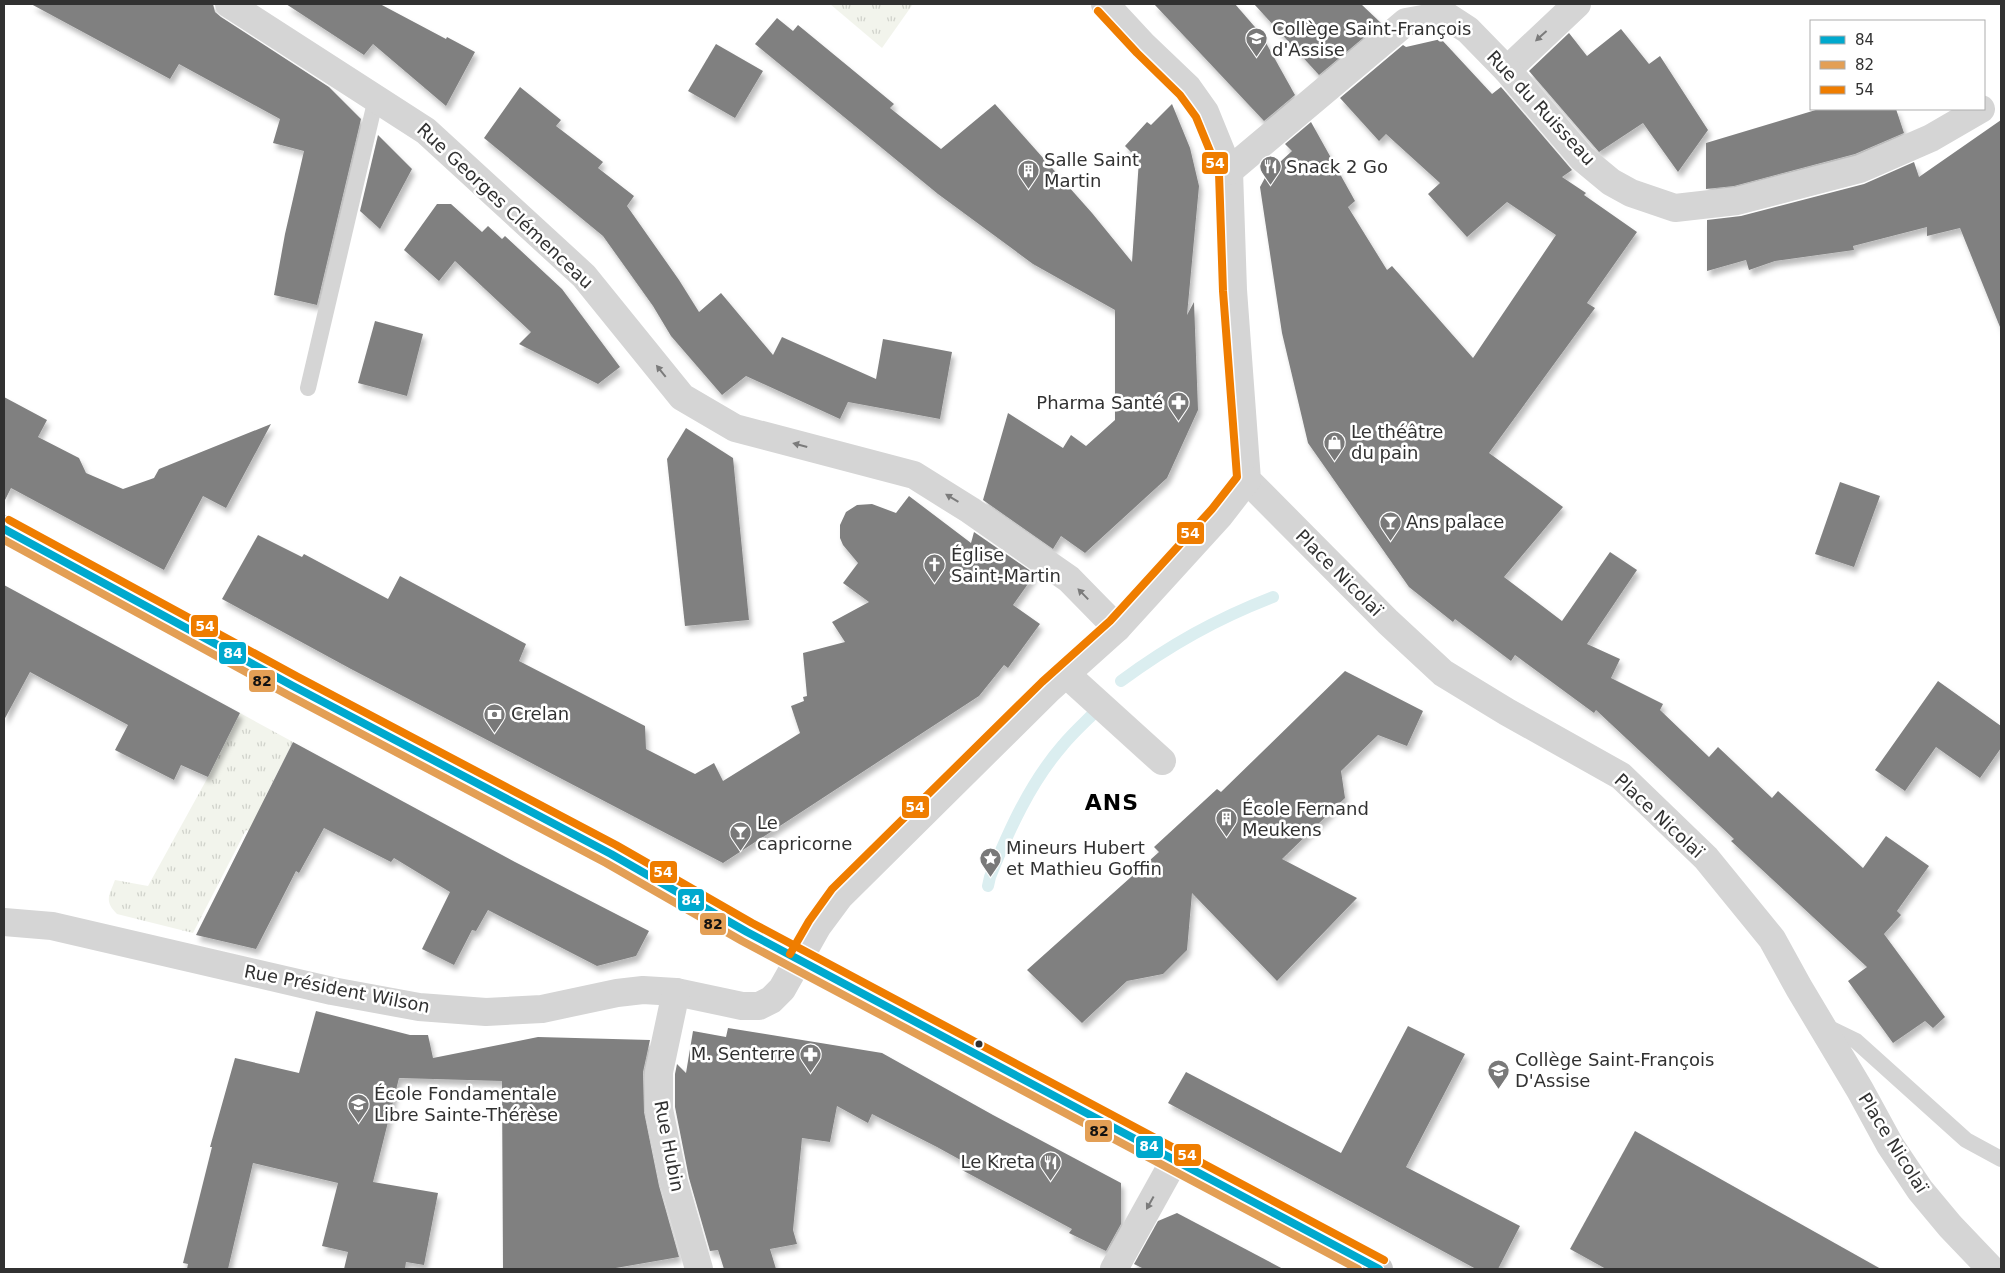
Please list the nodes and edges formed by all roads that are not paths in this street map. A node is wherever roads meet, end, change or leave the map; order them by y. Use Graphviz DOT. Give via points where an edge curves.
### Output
graph roads {
  1 [pos="229,4"];
  2 [pos="1105,4"];
  3 [pos="1577,4"];
  4 [pos="1506,70"];
  5 [pos="2001,96"];
  6 [pos="376,98"];
  7 [pos="1985,106"];
  8 [pos="1978,110"];
  9 [pos="1229,171"];
  10 [pos="308,388"];
  11 [pos="1247,480"];
  12 [pos="4,529"];
  13 [pos="1117,628"];
  14 [pos="1066,674"];
  15 [pos="1162,761"];
  16 [pos="4,922"];
  17 [pos="799,959"];
  18 [pos="676,992"];
  19 [pos="1821,1024"];
  20 [pos="2001,1159"];
  21 [pos="1174,1161"];
  22 [pos="699,1269"];
  23 [pos="1114,1269"];
  24 [pos="1379,1269"];
  25 [pos="1991,1269"];
  1 -- 6 [label="street, Rue Georges Clémenceau"];
  2 -- 9 [label="street" via="1188,88 1206,112"];
  3 -- 4 [label="street, one-way"];
  4 -- 8 [label="street, Rue du Ruisseau" via="1582,158 1611,182 1631,193 1675,208 1737,201 1860,169 1931,138"];
  4 -- 9 [label="street, Rue du Ruisseau" via="1468,30 1445,14 1406,22"];
  5 -- 7 [label="street"];
  6 -- 10 [label="lane"];
  13 -- 6 [label="street, Rue Georges Clémenceau, one-way" via="1069,579 914,475 735,428 682,397 584,276 426,130"];
  9 -- 11 [label="street" via="1233,290"];
  11 -- 13 [label="street" via="1220,515"];
  11 -- 19 [label="street, Place Nicolaï" via="1443,673 1621,776 1706,858 1772,939"];
  12 -- 17 [label="main road" via="612,854"];
  13 -- 14 [label="street"];
  14 -- 15 [label="street"];
  14 -- 17 [label="street" via="840,896"];
  16 -- 18 [label="street, Rue Président Wilson" via="52,926 340,993 419,1007 514,1011 542,1009 617,993 643,990"];
  17 -- 18 [label="street, Rue Président Wilson" via="782,989 759,1006"];
  17 -- 21 [label="main road"];
  18 -- 22 [label="street, Rue Hubin" via="659,1072 659,1110 674,1182"];
  19 -- 20 [label="lane" via="1856,1041 1966,1140"];
  19 -- 25 [label="street, Place Nicolaï" via="1920,1190"];
  21 -- 23 [label="street, one-way"];
  21 -- 24 [label="main road"];
}
